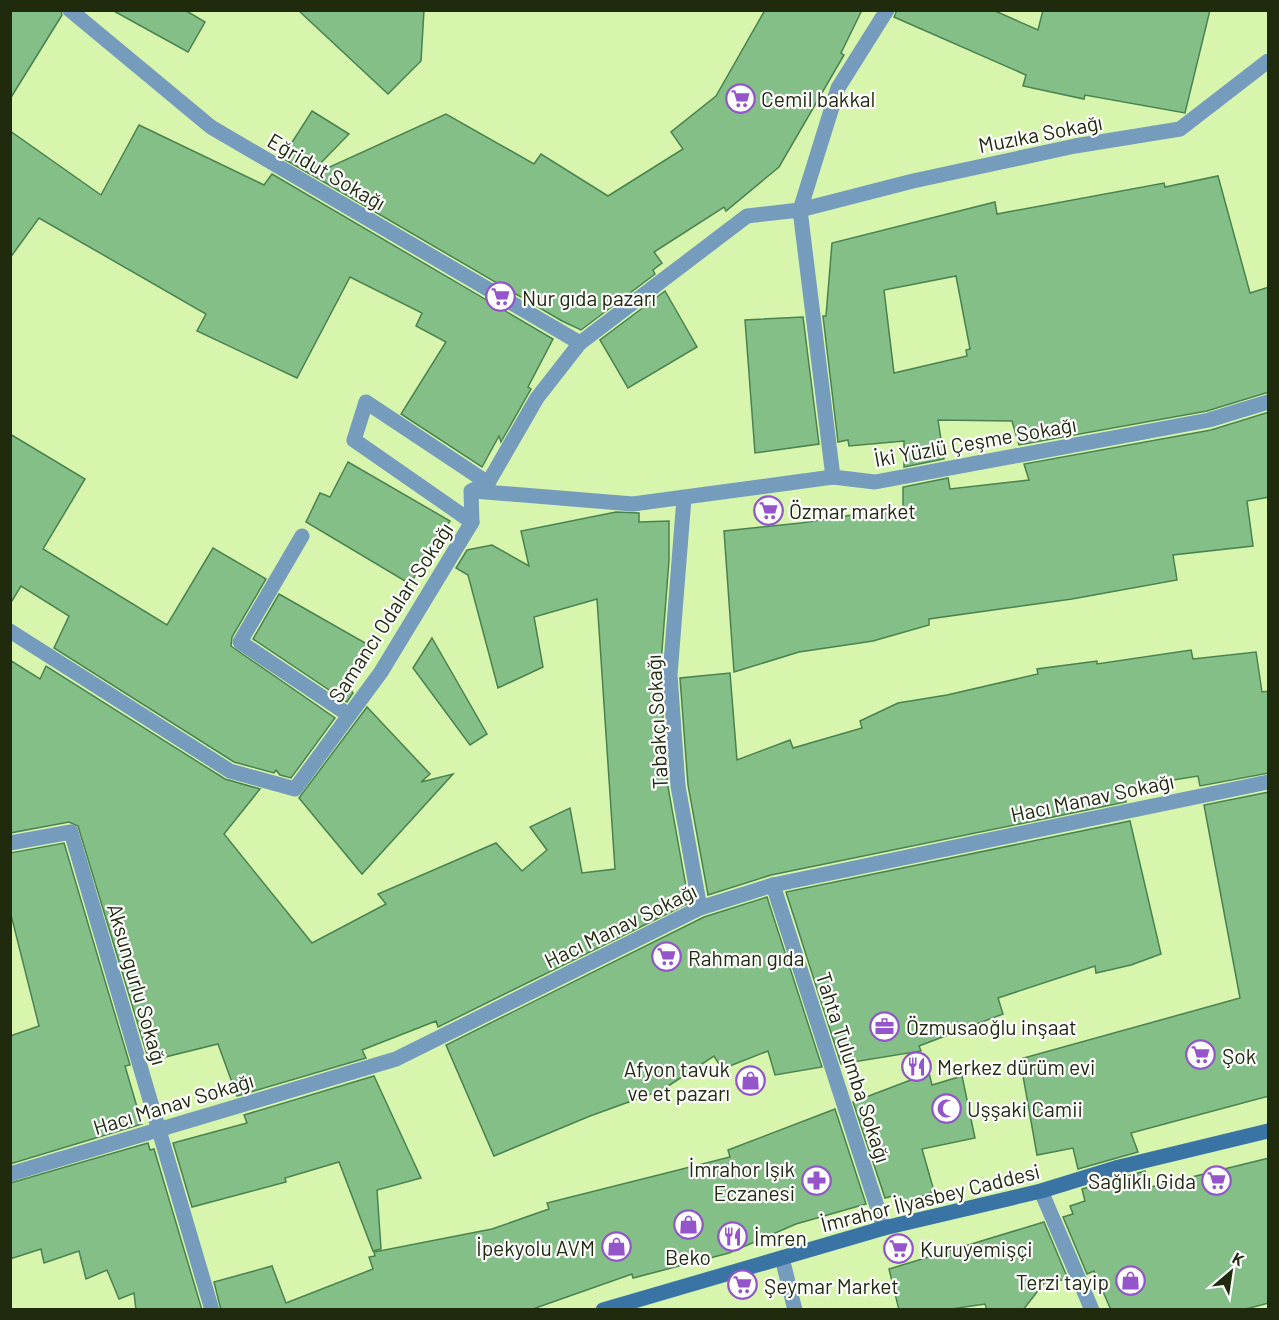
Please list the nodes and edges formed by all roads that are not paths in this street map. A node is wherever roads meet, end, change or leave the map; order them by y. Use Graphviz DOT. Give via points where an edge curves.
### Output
graph roads {
  1 [pos="70,10"];
  2 [pos="887,10"];
  3 [pos="1269,61"];
  4 [pos="800,210"];
  5 [pos="580,343"];
  6 [pos="1269,402"];
  7 [pos="833,477"];
  8 [pos="488,483"];
  9 [pos="471,491"];
  10 [pos="684,498"];
  11 [pos="472,522"];
  12 [pos="302,536"];
  13 [pos="10,631"];
  14 [pos="349,716"];
  15 [pos="1269,782"];
  16 [pos="10,843"];
  17 [pos="773,885"];
  18 [pos="700,908"];
  19 [pos="159,1129"];
  20 [pos="1269,1131"];
  21 [pos="10,1174"];
  22 [pos="1041,1191"];
  23 [pos="884,1228"];
  24 [pos="782,1258"];
  25 [pos="212,1310"];
  26 [pos="603,1310"];
  27 [pos="795,1310"];
  28 [pos="1092,1310"];
  1 -- 5 [label="street, Eğridut Sokağı" via="212,128"];
  2 -- 4 [label="street" via="838,88"];
  3 -- 4 [label="street, Muzıka Sokağı" via="1180,129 1075,146"];
  4 -- 5 [label="street" via="747,216"];
  4 -- 7 [label="street"];
  5 -- 8 [label="street" via="537,398"];
  6 -- 7 [label="street, İki Yüzlü Çeşme Sokağı" via="1209,420 875,482"];
  7 -- 10 [label="street, İki Yüzlü Çeşme Sokağı"];
  8 -- 9 [label="street"];
  8 -- 11 [label="street" via="366,402 354,440"];
  9 -- 10 [label="street, İki Yüzlü Çeşme Sokağı" via="633,504"];
  9 -- 11 [label="street, Samancı Odaları Sokağı"];
  10 -- 18 [label="street, Tabakçı Sokağı" via="670,675 678,786"];
  11 -- 14 [label="street, Samancı Odaları Sokağı" via="381,672"];
  12 -- 14 [label="street" via="240,642"];
  13 -- 14 [label="street, Samancı Odaları Sokağı" via="230,771 295,789"];
  15 -- 17 [label="street, Hacı Manav Sokağı"];
  16 -- 19 [label="street, Aksungurlu Sokağı" via="71,832"];
  17 -- 18 [label="street, Hacı Manav Sokağı"];
  17 -- 23 [label="street, Tahta Tulumba Sokağı"];
  18 -- 19 [label="street, Hacı Manav Sokağı" via="396,1059"];
  19 -- 21 [label="street, Hacı Manav Sokağı"];
  19 -- 25 [label="street, Aksungurlu Sokağı"];
  20 -- 22 [label="street, İmrahor İlyasbey Caddesi" via="1119,1167"];
  22 -- 23 [label="street, İmrahor İlyasbey Caddesi"];
  22 -- 28 [label="street"];
  23 -- 24 [label="street, İmrahor İlyasbey Caddesi"];
  24 -- 26 [label="street, İmrahor İlyasbey Caddesi"];
  24 -- 27 [label="street"];
}
